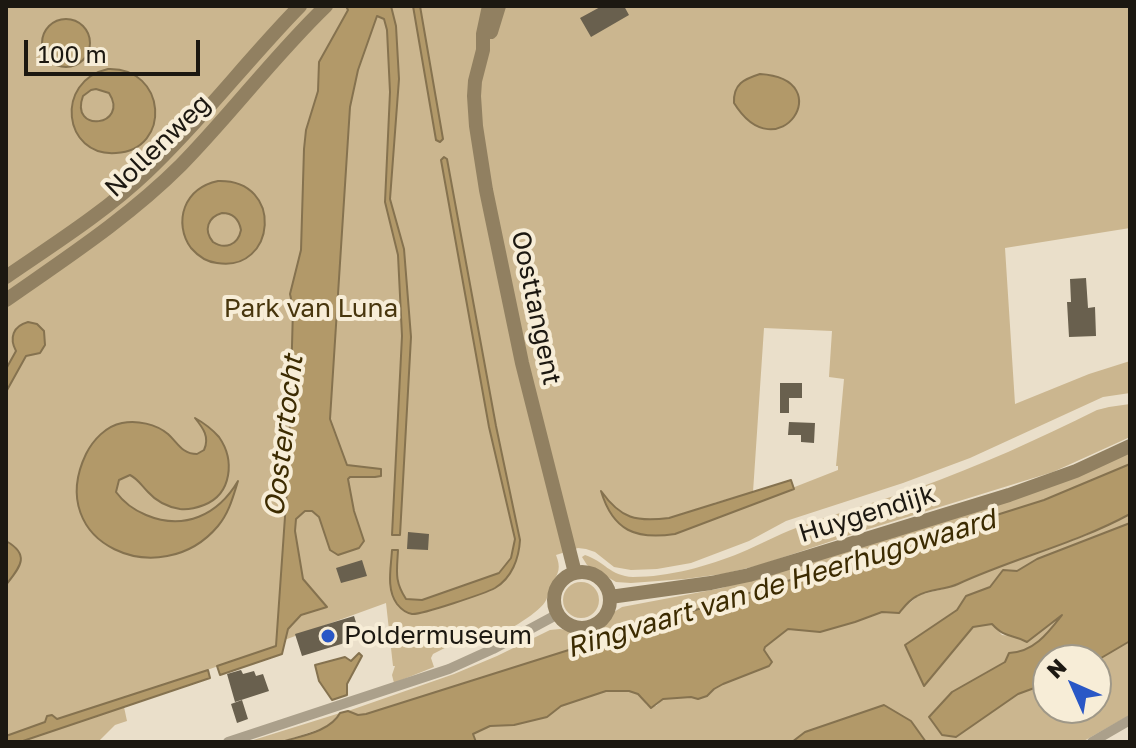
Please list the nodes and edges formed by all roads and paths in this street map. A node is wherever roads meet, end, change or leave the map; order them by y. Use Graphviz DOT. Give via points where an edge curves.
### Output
graph roads {
  1 [pos="300,6"];
  2 [pos="326,6"];
  3 [pos="489,6"];
  4 [pos="499,6"];
  5 [pos="483,50"];
  6 [pos="6,277"];
  7 [pos="6,300"];
  8 [pos="1130,446"];
  9 [pos="575,573"];
  10 [pos="610,597"];
  11 [pos="558,614"];
  12 [pos="1130,720"];
  13 [pos="228,742"];
  14 [pos="1092,742"];
  1 -- 6 [label="main road, Nollenweg" via="139,179"];
  2 -- 7 [label="main road, Nollenweg" via="169,176"];
  3 -- 5 [label="main road, Oosttangent"];
  4 -- 5 [label="main road, Oosttangent"];
  5 -- 9 [label="main road, Oosttangent" via="474,96 486,190 522,363"];
  8 -- 10 [label="main road, Huygendijk" via="1009,495 749,575"];
  9 -- 10 [label="main road" via="598,577"];
  9 -- 11 [label="main road" via="562,580 555,593"];
  10 -- 11 [label="main road" via="601,620 587,627 570,625"];
  11 -- 13 [label="street" via="449,669"];
  12 -- 14 [label="street"];
}
